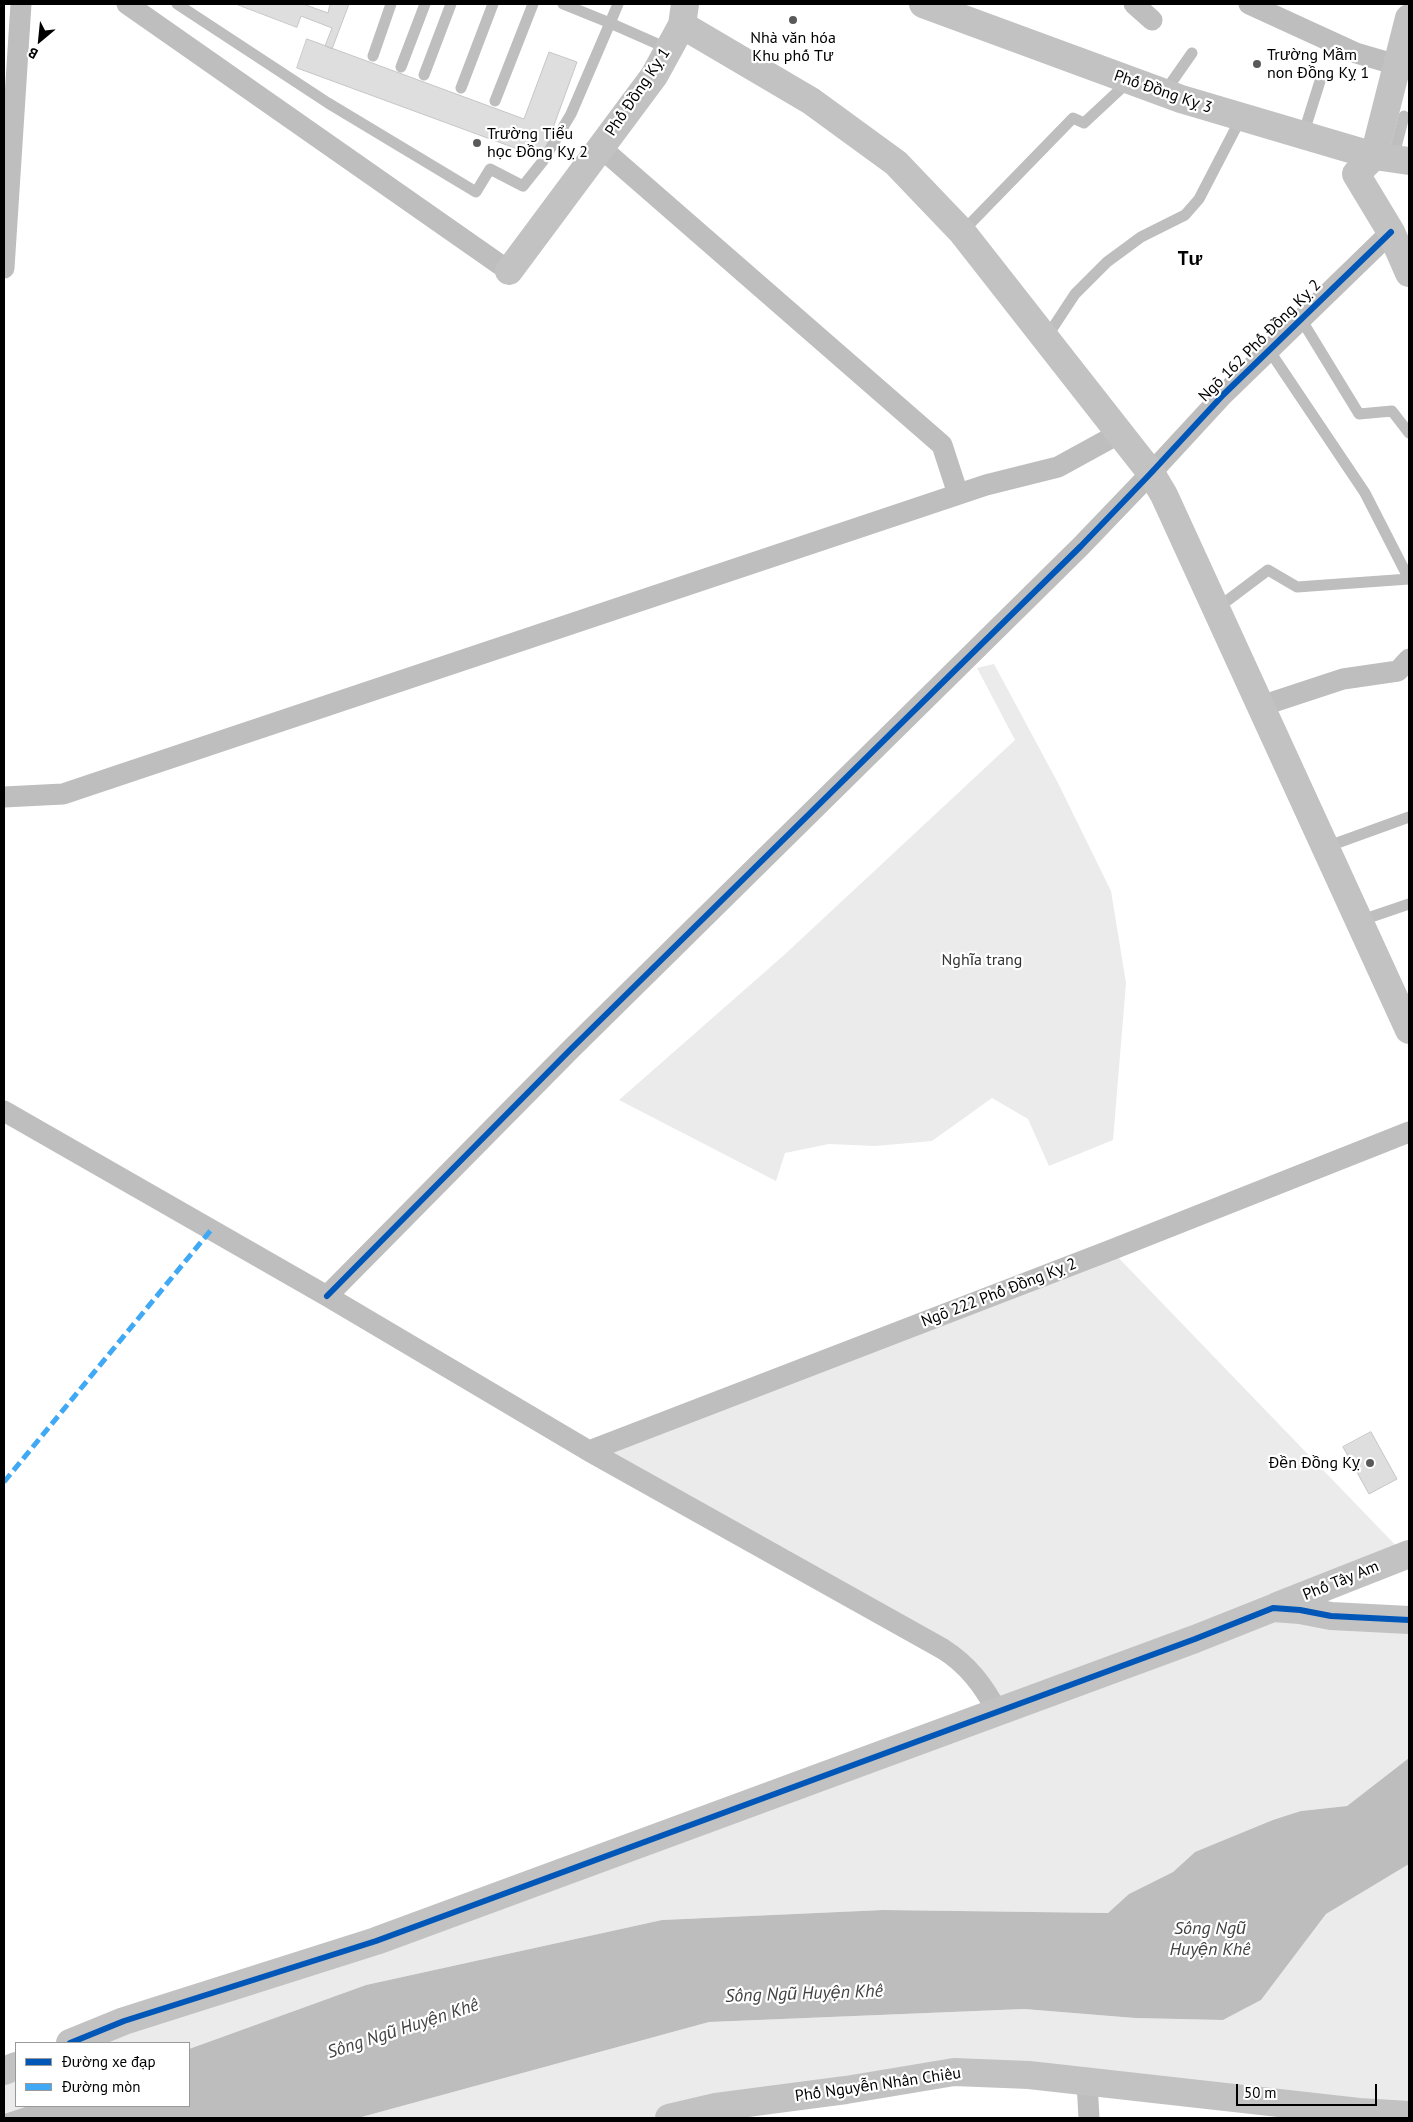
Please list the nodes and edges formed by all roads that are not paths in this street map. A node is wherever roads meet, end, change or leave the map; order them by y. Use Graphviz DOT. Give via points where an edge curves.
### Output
graph roads {
  1 [pos="21,4"];
  2 [pos="127,4"];
  3 [pos="177,4"];
  4 [pos="391,4"];
  5 [pos="425,4"];
  6 [pos="451,4"];
  7 [pos="493,4"];
  8 [pos="533,4"];
  9 [pos="563,4"];
  10 [pos="618,4"];
  11 [pos="923,4"];
  12 [pos="1134,4"];
  13 [pos="1249,4"];
  14 [pos="953,9"];
  15 [pos="683,14"];
  16 [pos="1409,18"];
  17 [pos="1152,20"];
  18 [pos="610,23"];
  19 [pos="669,49"];
  20 [pos="1192,53"];
  21 [pos="372,56"];
  22 [pos="1403,66"];
  23 [pos="402,67"];
  24 [pos="424,75"];
  25 [pos="1321,78"];
  26 [pos="1130,80"];
  27 [pos="460,88"];
  28 [pos="1164,93"];
  29 [pos="495,100"];
  30 [pos="1404,116"];
  31 [pos="1241,118"];
  32 [pos="1303,135"];
  33 [pos="600,147"];
  34 [pos="1392,158"];
  35 [pos="962,232"];
  36 [pos="1397,239"];
  37 [pos="4,268"];
  38 [pos="509,272"];
  39 [pos="1409,273"];
  40 [pos="1302,319"];
  41 [pos="1045,339"];
  42 [pos="1270,350"];
  43 [pos="1120,433"];
  44 [pos="1409,433"];
  45 [pos="1151,473"];
  46 [pos="958,494"];
  47 [pos="1405,564"];
  48 [pos="1216,609"];
  49 [pos="1409,659"];
  50 [pos="1260,706"];
  51 [pos="4,797"];
  52 [pos="1409,817"];
  53 [pos="1326,847"];
  54 [pos="1409,904"];
  55 [pos="1359,921"];
  56 [pos="1409,1030"];
  57 [pos="4,1111"];
  58 [pos="1409,1132"];
  59 [pos="327,1296"];
  60 [pos="588,1452"];
  61 [pos="1409,1554"];
  62 [pos="1273,1608"];
  63 [pos="1409,1620"];
  64 [pos="997,1711"];
  65 [pos="72,2042"];
  66 [pos="1088,2082"];
  67 [pos="709,2114"];
  68 [pos="1409,2115"];
  69 [pos="670,2118"];
  70 [pos="1089,2118"];
  1 -- 37 [label="street"];
  2 -- 38 [label="street"];
  3 -- 18 [label="lane" via="328,103 476,192 490,168 523,186 571,114"];
  4 -- 21 [label="lane"];
  5 -- 23 [label="lane"];
  6 -- 24 [label="lane"];
  7 -- 27 [label="lane"];
  8 -- 29 [label="lane"];
  9 -- 18 [label="lane"];
  10 -- 18 [label="lane"];
  11 -- 14 [label="street, Phố Đồng Kỵ 3"];
  12 -- 17 [label="street"];
  13 -- 22 [label="street" via="1356,53"];
  14 -- 26 [label="street, Phố Đồng Kỵ 3"];
  15 -- 19 [label="street, Phố Đồng Kỵ 1"];
  15 -- 35 [label="street" via="896,163"];
  16 -- 22 [label="street"];
  18 -- 19 [label="lane"];
  19 -- 33 [label="street, Phố Đồng Kỵ 1" via="654,76"];
  20 -- 28 [label="lane"];
  22 -- 34 [label="street"];
  25 -- 32 [label="lane"];
  26 -- 28 [label="street, Phố Đồng Kỵ 3"];
  26 -- 35 [label="lane" via="1084,123 1073,118"];
  28 -- 31 [label="street, Phố Đồng Kỵ 3"];
  30 -- 34 [label="lane"];
  31 -- 32 [label="street, Phố Đồng Kỵ 3"];
  31 -- 41 [label="lane" via="1199,200 1185,216 1141,237 1107,262 1075,294"];
  32 -- 34 [label="street, Phố Đồng Kỵ 3"];
  33 -- 38 [label="street, Phố Đồng Kỵ 1"];
  33 -- 46 [label="street" via="942,446"];
  34 -- 36 [label="street" via="1356,174"];
  35 -- 41 [label="street"];
  36 -- 39 [label="street"];
  36 -- 40 [label="street, Ngõ 162 Phố Đồng Kỵ 2"];
  40 -- 42 [label="street, Ngõ 162 Phố Đồng Kỵ 2"];
  40 -- 44 [label="lane" via="1359,414 1392,411"];
  41 -- 43 [label="street"];
  42 -- 45 [label="street, Ngõ 162 Phố Đồng Kỵ 2" via="1223,394"];
  42 -- 47 [label="lane" via="1364,493"];
  43 -- 45 [label="street"];
  43 -- 46 [label="street" via="1058,467"];
  45 -- 48 [label="street"];
  45 -- 59 [label="street, Ngõ 162 Phố Đồng Kỵ 2"];
  46 -- 51 [label="street" via="63,794"];
  47 -- 48 [label="lane" via="1409,579 1297,587 1268,570"];
  48 -- 50 [label="street"];
  49 -- 50 [label="street" via="1398,671 1343,679"];
  50 -- 53 [label="street"];
  52 -- 53 [label="lane"];
  53 -- 55 [label="street"];
  54 -- 55 [label="lane"];
  55 -- 56 [label="street"];
  57 -- 59 [label="street"];
  58 -- 60 [label="street, Ngõ 222 Phố Đồng Kỵ 2"];
  59 -- 60 [label="street"];
  60 -- 64 [label="street" via="956,1657 983,1685"];
  61 -- 62 [label="street, Phố Tây Am"];
  62 -- 63 [label="street" via="1331,1616"];
  62 -- 64 [label="street, Phố Tây Am"];
  64 -- 65 [label="street, Phố Tây Am" via="376,1941 124,2021"];
  66 -- 67 [label="street, Phố Nguyễn Nhân Chiêu" via="1029,2075 954,2072"];
  66 -- 68 [label="street, Phố Nguyễn Nhân Chiêu"];
  66 -- 70 [label="street"];
  67 -- 69 [label="street, Phố Nguyễn Nhân Chiêu"];
}
